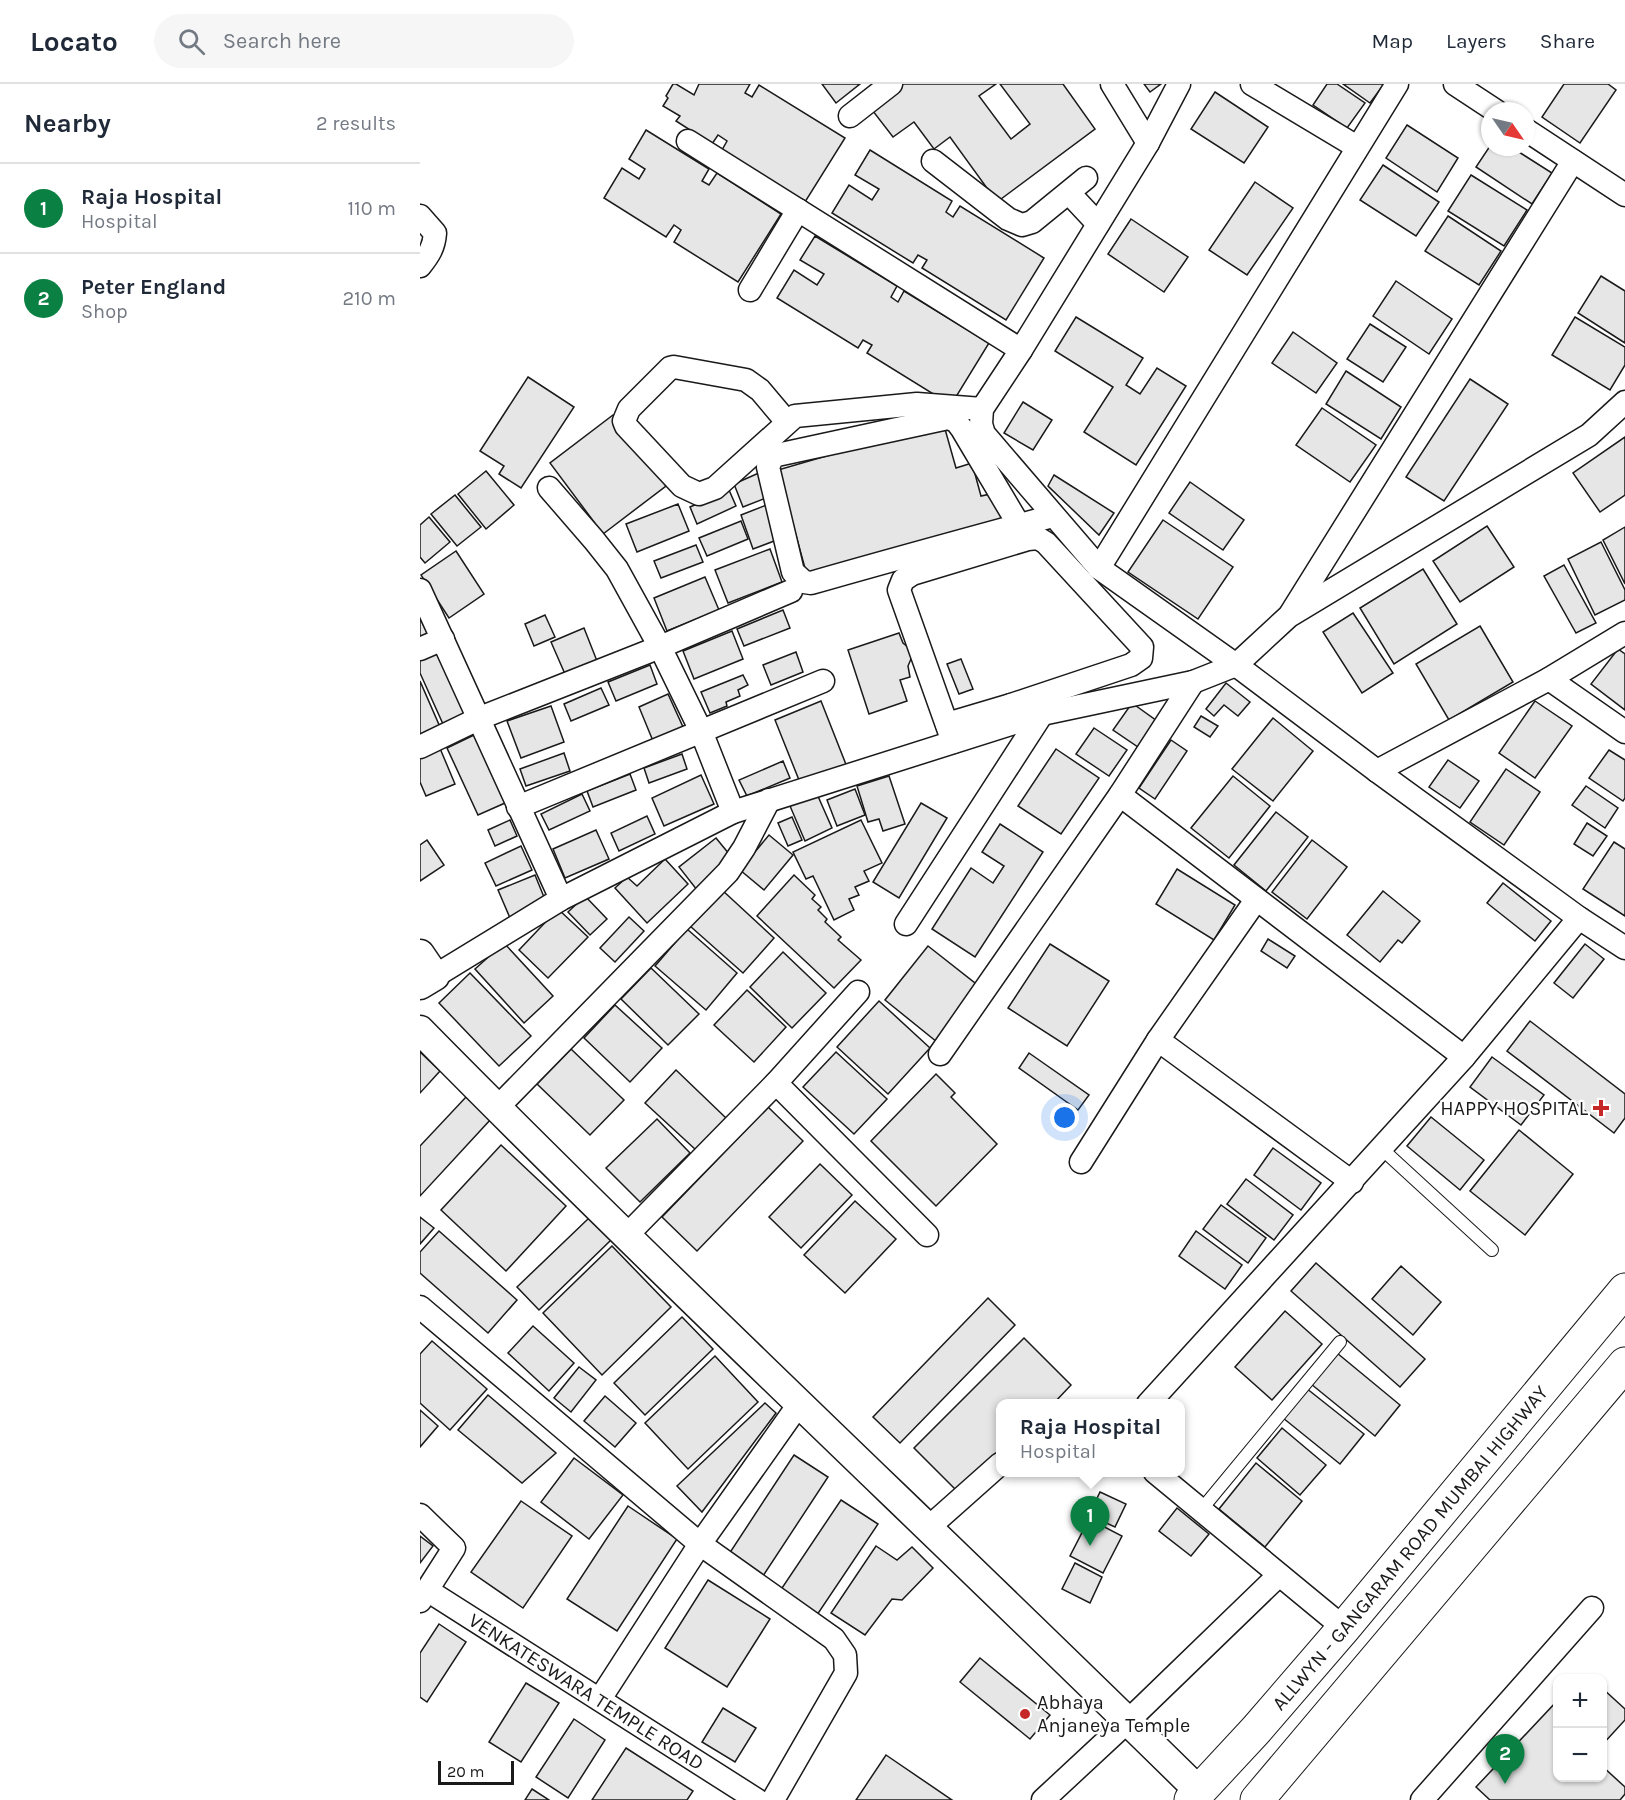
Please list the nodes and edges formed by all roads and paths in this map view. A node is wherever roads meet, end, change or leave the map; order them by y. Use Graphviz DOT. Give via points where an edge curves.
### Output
graph roads {
  1 [pos="891,84"];
  2 [pos="1112,84"];
  3 [pos="1179,84"];
  4 [pos="1252,84"];
  5 [pos="1397,84"];
  6 [pos="1455,84"];
  7 [pos="1483,102"];
  8 [pos="850,116"];
  9 [pos="1535,136"];
  10 [pos="688,141"];
  11 [pos="1148,143"];
  12 [pos="1357,147"];
  13 [pos="933,161"];
  14 [pos="1573,161"];
  15 [pos="1086,178"];
  16 [pos="1069,193"];
  17 [pos="1625,195"];
  18 [pos="798,210"];
  19 [pos="420,216"];
  20 [pos="1098,224"];
  21 [pos="420,266"];
  22 [pos="750,290"];
  23 [pos="1021,350"];
  24 [pos="1625,402"];
  25 [pos="982,409"];
  26 [pos="787,422"];
  27 [pos="549,488"];
  28 [pos="1053,516"];
  29 [pos="1018,525"];
  30 [pos="1099,568"];
  31 [pos="420,590"];
  32 [pos="791,591"];
  33 [pos="1289,616"];
  34 [pos="1625,633"];
  35 [pos="443,639"];
  36 [pos="660,647"];
  37 [pos="420,649"];
  38 [pos="1236,665"];
  39 [pos="1549,679"];
  40 [pos="823,681"];
  41 [pos="1193,682"];
  42 [pos="1014,713"];
  43 [pos="1042,714"];
  44 [pos="480,718"];
  45 [pos="701,731"];
  46 [pos="1625,732"];
  47 [pos="950,733"];
  48 [pos="420,747"];
  49 [pos="1377,771"];
  50 [pos="1120,795"];
  51 [pos="769,800"];
  52 [pos="518,807"];
  53 [pos="733,812"];
  54 [pos="561,899"];
  55 [pos="1256,900"];
  56 [pos="1579,918"];
  57 [pos="906,924"];
  58 [pos="1625,948"];
  59 [pos="425,972"];
  60 [pos="858,992"];
  61 [pos="420,1030"];
  62 [pos="1158,1040"];
  63 [pos="940,1054"];
  64 [pos="1464,1057"];
  65 [pos="776,1083"];
  66 [pos="497,1108"];
  67 [pos="1382,1149"];
  68 [pos="1081,1162"];
  69 [pos="1352,1182"];
  70 [pos="627,1235"];
  71 [pos="927,1235"];
  72 [pos="1492,1250"];
  73 [pos="1625,1290"];
  74 [pos="420,1307"];
  75 [pos="1340,1342"];
  76 [pos="1625,1364"];
  77 [pos="1153,1399"];
  78 [pos="799,1404"];
  79 [pos="996,1468"];
  80 [pos="1160,1477"];
  81 [pos="1201,1510"];
  82 [pos="420,1515"];
  83 [pos="928,1528"];
  84 [pos="700,1544"];
  85 [pos="1279,1575"];
  86 [pos="424,1595"];
  87 [pos="1592,1608"];
  88 [pos="1344,1628"];
  89 [pos="600,1699"];
  90 [pos="1128,1721"];
  91 [pos="1195,1796"];
  92 [pos="757,1800"];
  93 [pos="772,1800"];
  94 [pos="1043,1800"];
  95 [pos="1257,1800"];
  96 [pos="1422,1800"];
  1 -- 8 [label="street"];
  2 -- 11 [label="street"];
  3 -- 11 [label="street"];
  4 -- 12 [label="street"];
  5 -- 12 [label="street"];
  6 -- 7 [label="street"];
  9 -- 14 [label="street"];
  10 -- 18 [label="street"];
  11 -- 20 [label="street"];
  12 -- 30 [label="street"];
  13 -- 16 [label="street" via="1018,224 1032,222"];
  14 -- 17 [label="street"];
  14 -- 33 [label="street"];
  15 -- 16 [label="street"];
  16 -- 20 [label="street"];
  18 -- 22 [label="street"];
  18 -- 23 [label="street"];
  19 -- 21 [label="street" via="435,233 430,255"];
  20 -- 23 [label="street"];
  23 -- 25 [label="street"];
  24 -- 33 [label="street" via="1589,435"];
  25 -- 26 [label="street" via="917,404 795,416"];
  25 -- 28 [label="street" via="984,434"];
  26 -- 26 [label="street" via="715,488 699,494 682,486 624,421 629,409 674,367 746,380 760,390"];
  27 -- 36 [label="street" via="617,569"];
  28 -- 29 [label="street"];
  28 -- 30 [label="street"];
  29 -- 29 [label="street" via="804,582 793,572 768,467 777,455 948,418 962,429"];
  30 -- 38 [label="street"];
  31 -- 35 [label="street"];
  32 -- 36 [label="street"];
  33 -- 38 [label="street"];
  34 -- 39 [label="street"];
  35 -- 37 [label="street"];
  35 -- 44 [label="street"];
  36 -- 44 [label="street"];
  36 -- 45 [label="street"];
  38 -- 41 [label="street"];
  38 -- 49 [label="street"];
  39 -- 46 [label="street"];
  39 -- 49 [label="street"];
  40 -- 45 [label="street"];
  41 -- 43 [label="street"];
  41 -- 50 [label="street"];
  42 -- 43 [label="street"];
  42 -- 47 [label="street"];
  42 -- 47 [label="street" via="1141,658 1142,647 1038,538 912,574 903,580 899,590"];
  43 -- 57 [label="street"];
  44 -- 48 [label="street"];
  44 -- 52 [label="street"];
  45 -- 52 [label="street"];
  45 -- 53 [label="street"];
  47 -- 51 [label="street"];
  49 -- 56 [label="street"];
  50 -- 55 [label="street"];
  50 -- 63 [label="street"];
  51 -- 53 [label="street"];
  51 -- 66 [label="street" via="728,872"];
  52 -- 54 [label="street"];
  53 -- 54 [label="street"];
  54 -- 59 [label="street"];
  55 -- 62 [label="street"];
  55 -- 64 [label="street"];
  56 -- 58 [label="street"];
  56 -- 64 [label="street"];
  60 -- 65 [label="street"];
  61 -- 66 [label="street"];
  62 -- 68 [label="street"];
  62 -- 69 [label="street"];
  64 -- 67 [label="street"];
  65 -- 70 [label="street"];
  65 -- 71 [label="street"];
  66 -- 70 [label="street"];
  67 -- 69 [label="street"];
  67 -- 72 [label="lane"];
  69 -- 77 [label="street"];
  70 -- 78 [label="street"];
  73 -- 88 [label="highway, ALLWYN - GANGARAM ROAD MUMBAI HIGHWAY"];
  74 -- 84 [label="street"];
  75 -- 81 [label="lane"];
  76 -- 95 [label="highway"];
  78 -- 83 [label="street"];
  78 -- 84 [label="street"];
  79 -- 83 [label="street"];
  80 -- 81 [label="street"];
  81 -- 85 [label="street"];
  82 -- 86 [label="street" via="454,1548"];
  83 -- 90 [label="street"];
  84 -- 89 [label="street"];
  84 -- 93 [label="street" via="834,1639 845,1655 846,1673"];
  85 -- 88 [label="street"];
  85 -- 90 [label="street"];
  86 -- 89 [label="street, VENKATESWARA TEMPLE ROAD"];
  87 -- 96 [label="street"];
  88 -- 91 [label="highway, ALLWYN - GANGARAM ROAD MUMBAI HIGHWAY"];
  89 -- 92 [label="street, VENKATESWARA TEMPLE ROAD"];
  90 -- 91 [label="street"];
  90 -- 94 [label="street"];
}
